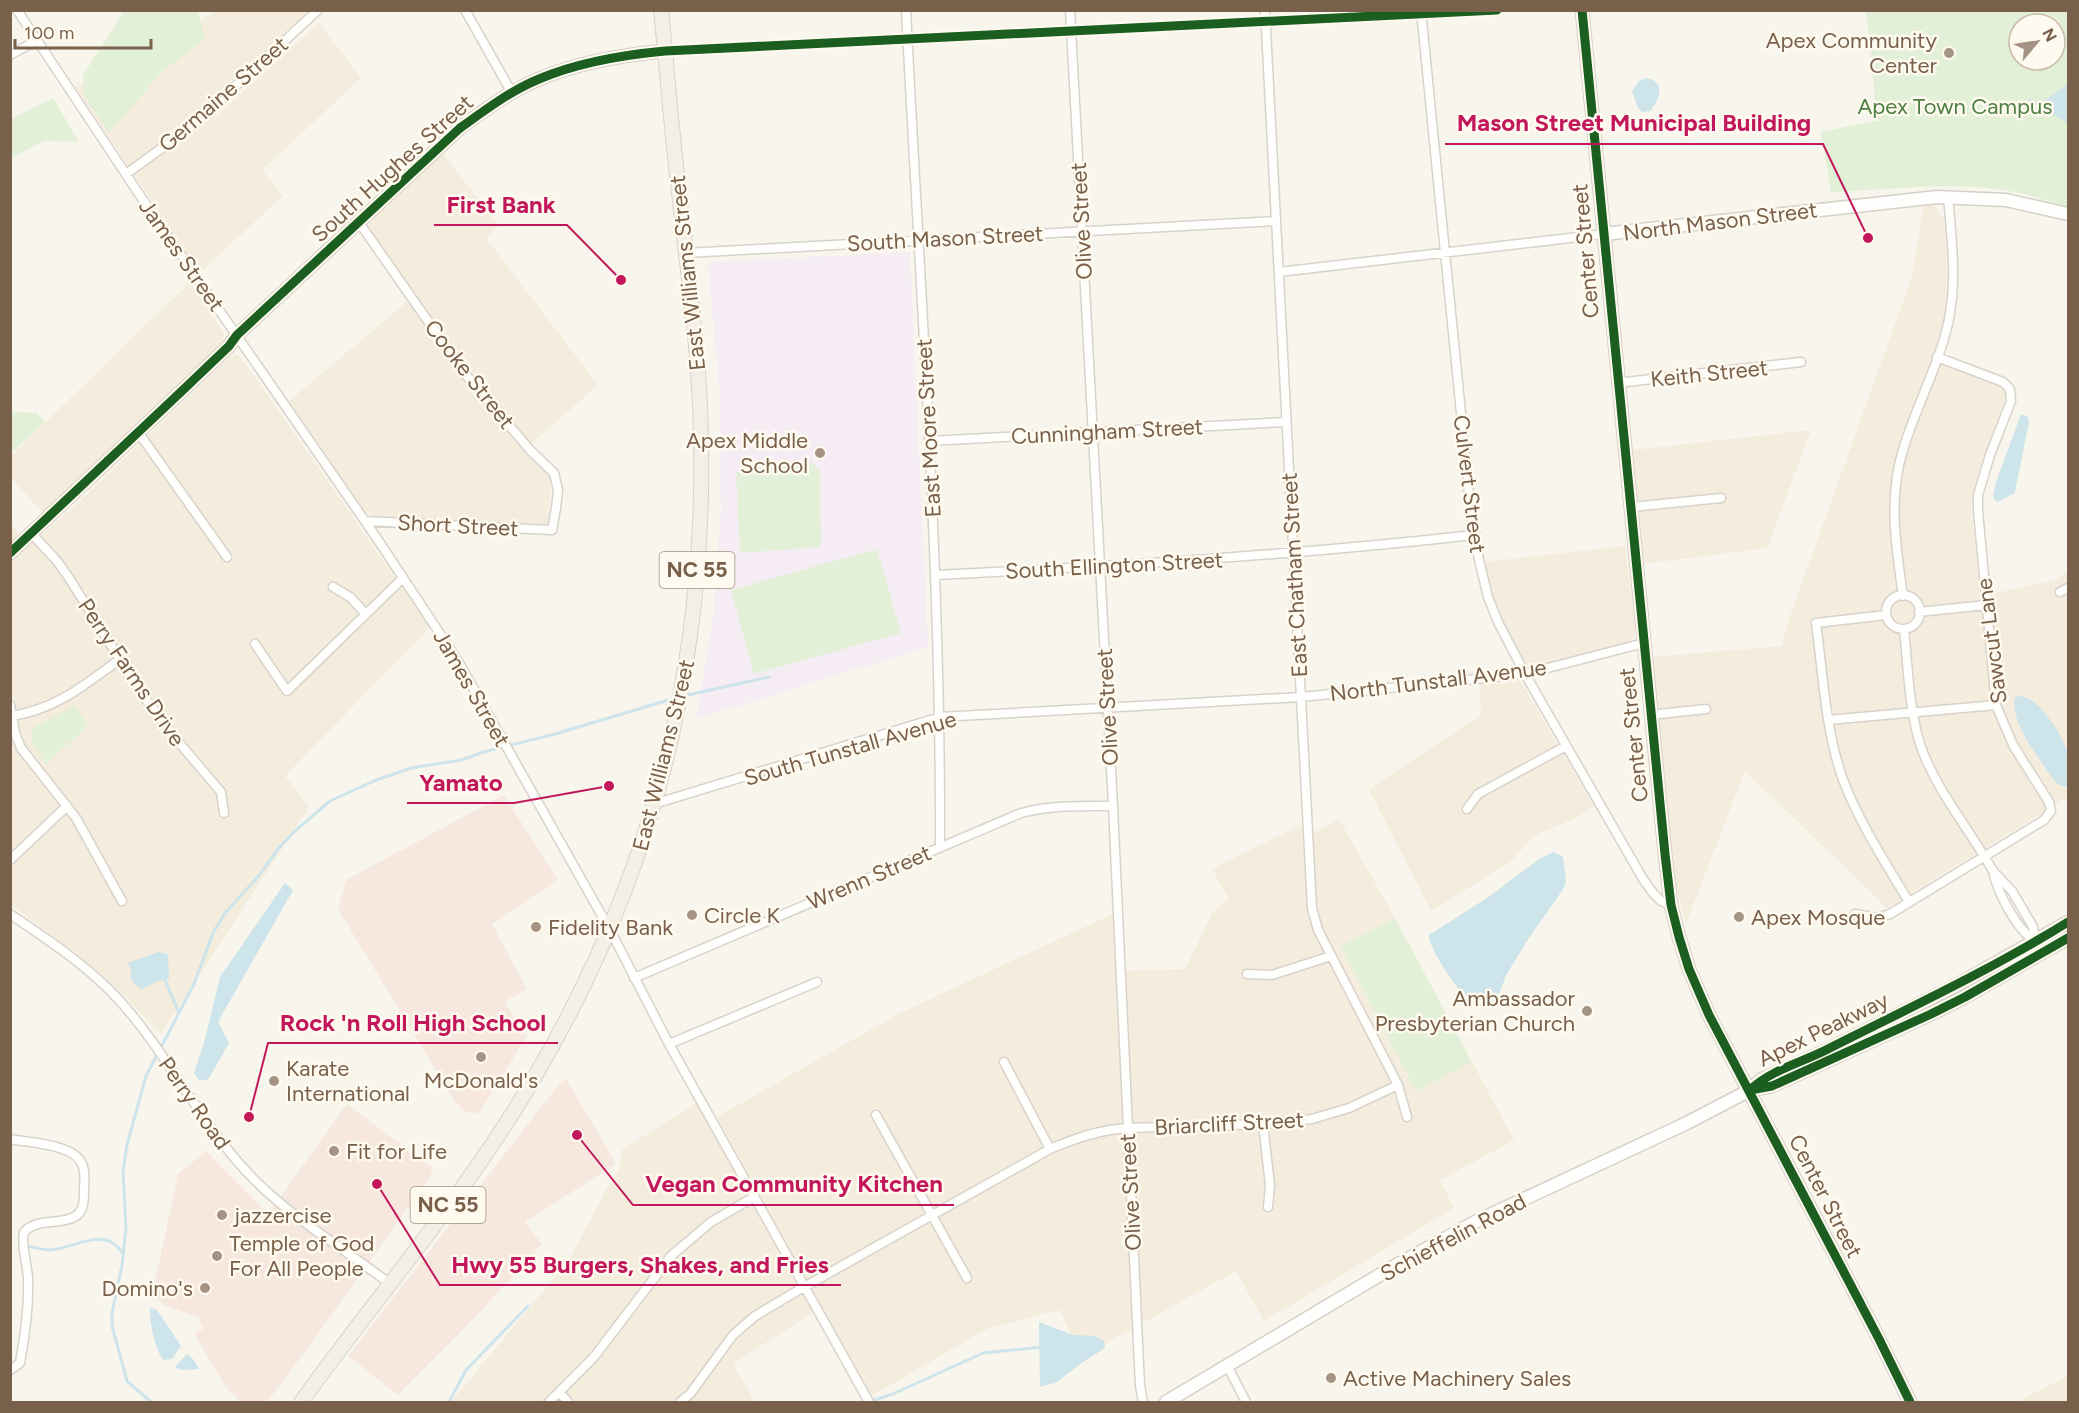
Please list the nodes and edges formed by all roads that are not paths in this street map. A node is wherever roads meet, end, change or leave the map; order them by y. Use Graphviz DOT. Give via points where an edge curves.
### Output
graph roads {
  1 [pos="17,10"];
  2 [pos="318,10"];
  3 [pos="465,10"];
  4 [pos="661,10"];
  5 [pos="906,10"];
  6 [pos="1070,10"];
  7 [pos="1265,10"];
  8 [pos="1497,10"];
  9 [pos="1582,10"];
  10 [pos="1422,13"];
  11 [pos="1266,21"];
  12 [pos="1071,32"];
  13 [pos="908,39"];
  14 [pos="36,41"];
  15 [pos="665,51"];
  16 [pos="10,55"];
  17 [pos="512,93"];
  18 [pos="126,174"];
  19 [pos="1948,196"];
  20 [pos="2068,214"];
  21 [pos="1276,221"];
  22 [pos="358,222"];
  23 [pos="1081,230"];
  24 [pos="1604,234"];
  25 [pos="919,240"];
  26 [pos="1445,253"];
  27 [pos="686,254"];
  28 [pos="1279,272"];
  29 [pos="237,335"];
  30 [pos="1937,357"];
  31 [pos="1801,362"];
  32 [pos="1617,383"];
  33 [pos="1286,422"];
  34 [pos="1091,431"];
  35 [pos="138,432"];
  36 [pos="929,441"];
  37 [pos="1721,498"];
  38 [pos="1632,507"];
  39 [pos="365,521"];
  40 [pos="552,530"];
  41 [pos="32,534"];
  42 [pos="1474,535"];
  43 [pos="10,553"];
  44 [pos="1293,554"];
  45 [pos="227,557"];
  46 [pos="1099,567"];
  47 [pos="935,575"];
  48 [pos="403,578"];
  49 [pos="333,587"];
  50 [pos="1903,596"];
  51 [pos="1986,605"];
  52 [pos="1919,612"];
  53 [pos="365,613"];
  54 [pos="1886,615"];
  55 [pos="1904,629"];
  56 [pos="1644,643"];
  57 [pos="255,644"];
  58 [pos="120,658"];
  59 [pos="1525,674"];
  60 [pos="1301,697"];
  61 [pos="10,705"];
  62 [pos="1996,705"];
  63 [pos="1106,708"];
  64 [pos="1706,709"];
  65 [pos="1914,712"];
  66 [pos="1650,715"];
  67 [pos="12,716"];
  68 [pos="940,717"];
  69 [pos="1828,720"];
  70 [pos="1566,746"];
  71 [pos="654,804"];
  72 [pos="68,806"];
  73 [pos="1113,806"];
  74 [pos="1467,809"];
  75 [pos="224,813"];
  76 [pos="940,846"];
  77 [pos="1984,856"];
  78 [pos="10,860"];
  79 [pos="123,901"];
  80 [pos="1909,902"];
  81 [pos="1671,905"];
  82 [pos="10,914"];
  83 [pos="1855,914"];
  84 [pos="2068,922"];
  85 [pos="610,930"];
  86 [pos="2068,938"];
  87 [pos="2035,940"];
  88 [pos="2042,953"];
  89 [pos="1331,956"];
  90 [pos="1247,974"];
  91 [pos="634,978"];
  92 [pos="817,982"];
  93 [pos="669,1044"];
  94 [pos="1004,1062"];
  95 [pos="1398,1085"];
  96 [pos="1750,1090"];
  97 [pos="876,1115"];
  98 [pos="1407,1117"];
  99 [pos="1263,1124"];
  100 [pos="1127,1128"];
  101 [pos="10,1139"];
  102 [pos="1050,1149"];
  103 [pos="754,1197"];
  104 [pos="1268,1207"];
  105 [pos="932,1216"];
  106 [pos="967,1278"];
  107 [pos="389,1283"];
  108 [pos="805,1286"];
  109 [pos="1228,1367"];
  110 [pos="10,1370"];
  111 [pos="560,1393"];
  112 [pos="868,1399"];
  113 [pos="301,1402"];
  114 [pos="549,1402"];
  115 [pos="568,1402"];
  116 [pos="680,1402"];
  117 [pos="1143,1402"];
  118 [pos="1166,1402"];
  119 [pos="1246,1402"];
  120 [pos="1910,1402"];
  1 -- 14 [label="street, James Street"];
  2 -- 18 [label="street, Germaine Street" via="191,127"];
  3 -- 17 [label="street"];
  4 -- 15 [label="main road, East Williams Street / NC 55"];
  5 -- 13 [label="street, East Moore Street"];
  6 -- 12 [label="street, Olive Street"];
  7 -- 11 [label="street, East Chatham Street"];
  8 -- 10 [label="street, South Hughes Street"];
  9 -- 24 [label="main road, Center Street"];
  10 -- 11 [label="street, South Hughes Street"];
  10 -- 26 [label="street, Culvert Street"];
  11 -- 12 [label="street, South Hughes Street"];
  11 -- 21 [label="street, East Chatham Street"];
  12 -- 13 [label="street, South Hughes Street"];
  12 -- 23 [label="street, Olive Street"];
  13 -- 15 [label="street, South Hughes Street"];
  13 -- 25 [label="street, East Moore Street"];
  14 -- 16 [label="street"];
  14 -- 18 [label="street, James Street"];
  15 -- 17 [label="main road, South Hughes Street" via="574,66"];
  15 -- 27 [label="main road, East Williams Street / NC 55"];
  17 -- 22 [label="main road, South Hughes Street" via="460,128"];
  18 -- 29 [label="street, James Street"];
  19 -- 20 [label="main road, North Mason Street" via="2006,200"];
  19 -- 24 [label="main road, North Mason Street"];
  19 -- 30 [label="street" via="1953,284 1947,326"];
  21 -- 23 [label="street, South Mason Street"];
  21 -- 28 [label="street, East Chatham Street"];
  22 -- 29 [label="main road, South Hughes Street"];
  22 -- 40 [label="street, Cooke Street" via="465,374 554,473 558,490"];
  23 -- 25 [label="street, South Mason Street"];
  23 -- 34 [label="street, Olive Street"];
  24 -- 26 [label="street, North Mason Street"];
  24 -- 32 [label="main road, Center Street"];
  25 -- 27 [label="street, South Mason Street"];
  25 -- 36 [label="street, East Moore Street"];
  26 -- 28 [label="street, North Mason Street"];
  26 -- 42 [label="street, Culvert Street"];
  27 -- 71 [label="main road, East Williams Street / NC 55" via="701,429 700,532 683,682"];
  28 -- 33 [label="street, East Chatham Street"];
  29 -- 35 [label="main road, South Hughes Street"];
  29 -- 39 [label="street, James Street"];
  30 -- 50 [label="street" via="1903,449 1895,486 1894,525"];
  30 -- 51 [label="street, Sawcut Lane" via="2003,382 2012,396 1978,495"];
  31 -- 32 [label="street, Keith Street"];
  32 -- 38 [label="main road, Center Street"];
  33 -- 34 [label="street, Cunningham Street"];
  33 -- 44 [label="street, East Chatham Street"];
  34 -- 36 [label="street, Cunningham Street"];
  34 -- 46 [label="street, Olive Street"];
  35 -- 41 [label="main road, South Hughes Street"];
  35 -- 45 [label="street"];
  36 -- 47 [label="street, East Moore Street"];
  37 -- 38 [label="street"];
  38 -- 56 [label="main road, Center Street"];
  39 -- 40 [label="street, Short Street"];
  39 -- 48 [label="street, James Street"];
  41 -- 43 [label="main road, South Hughes Street"];
  41 -- 58 [label="street, Perry Farms Drive" via="57,561"];
  42 -- 44 [label="street, South Ellington Street"];
  42 -- 59 [label="street, Culvert Street" via="1492,609"];
  44 -- 46 [label="street, South Ellington Street"];
  44 -- 60 [label="street, East Chatham Street"];
  46 -- 47 [label="street, South Ellington Street"];
  46 -- 63 [label="street, Olive Street"];
  47 -- 68 [label="street, East Moore Street"];
  48 -- 53 [label="street"];
  48 -- 85 [label="street, James Street" via="458,661"];
  49 -- 53 [label="street"];
  50 -- 52 [label="street" via="1916,602"];
  50 -- 54 [label="street" via="1890,601"];
  51 -- 52 [label="street"];
  51 -- 62 [label="street, Sawcut Lane"];
  52 -- 55 [label="street" via="1913,625"];
  53 -- 57 [label="street" via="286,691"];
  54 -- 55 [label="street" via="1891,624"];
  54 -- 69 [label="street" via="1816,623"];
  55 -- 65 [label="street"];
  56 -- 59 [label="street, North Tunstall Avenue"];
  56 -- 66 [label="main road, Center Street"];
  58 -- 67 [label="street" via="56,703"];
  58 -- 75 [label="street, Perry Farms Drive" via="155,712 221,792"];
  59 -- 60 [label="street, North Tunstall Avenue"];
  59 -- 70 [label="street, Culvert Street"];
  60 -- 63 [label="street, South Tunstall Avenue"];
  60 -- 89 [label="street, East Chatham Street" via="1312,908"];
  61 -- 67 [label="street"];
  62 -- 65 [label="street"];
  62 -- 77 [label="street, Sawcut Lane" via="2007,733 2049,802 2050,811 2047,818"];
  63 -- 68 [label="street, South Tunstall Avenue"];
  63 -- 73 [label="street, Olive Street"];
  64 -- 66 [label="street"];
  65 -- 69 [label="street"];
  65 -- 77 [label="street" via="1929,765"];
  66 -- 81 [label="main road, Center Street"];
  67 -- 72 [label="street" via="21,748"];
  68 -- 71 [label="street, South Tunstall Avenue"];
  68 -- 76 [label="street, East Moore Street"];
  69 -- 80 [label="street" via="1850,796"];
  70 -- 74 [label="street" via="1478,794"];
  70 -- 81 [label="street, Culvert Street" via="1642,879 1661,901"];
  71 -- 85 [label="main road, East Williams Street / NC 55"];
  72 -- 78 [label="street"];
  72 -- 79 [label="street"];
  73 -- 76 [label="street, Wrenn Street" via="1038,808"];
  73 -- 100 [label="street, Olive Street"];
  76 -- 91 [label="street, Wrenn Street"];
  77 -- 80 [label="street, Sawcut Lane"];
  77 -- 87 [label="street" via="2025,934"];
  80 -- 83 [label="street, Sawcut Lane" via="1877,918"];
  81 -- 96 [label="main road, Center Street" via="1695,981 1717,1032"];
  82 -- 107 [label="street, Perry Road" via="96,977 119,999 227,1149 258,1184"];
  84 -- 87 [label="main road, Apex Peakway"];
  85 -- 91 [label="street, James Street"];
  85 -- 107 [label="main road, East Williams Street / NC 55" via="574,1006 522,1097"];
  86 -- 88 [label="main road, Apex Peakway"];
  87 -- 88 [label="street"];
  87 -- 96 [label="main road, Apex Peakway" via="1957,985 1762,1078"];
  88 -- 96 [label="main road, Apex Peakway" via="1898,1030 1772,1086"];
  89 -- 90 [label="street" via="1272,975"];
  89 -- 95 [label="street, East Chatham Street"];
  91 -- 93 [label="street, James Street"];
  92 -- 93 [label="street"];
  93 -- 103 [label="street, James Street"];
  94 -- 102 [label="street"];
  95 -- 98 [label="street, East Chatham Street"];
  95 -- 99 [label="street, Briarcliff Street" via="1323,1117"];
  96 -- 109 [label="main road, Schieffelin Road" via="1478,1221 1393,1267"];
  96 -- 120 [label="main road, Center Street"];
  97 -- 105 [label="street"];
  99 -- 100 [label="street, Briarcliff Street"];
  99 -- 104 [label="street" via="1270,1185"];
  100 -- 102 [label="street, Briarcliff Street" via="1084,1135"];
  100 -- 117 [label="street, Olive Street"];
  101 -- 110 [label="street" via="75,1154 85,1176 84,1204 77,1215 36,1224 24,1232 28,1280 24,1341 20,1363"];
  102 -- 105 [label="street, Briarcliff Street"];
  103 -- 108 [label="street, James Street"];
  103 -- 111 [label="street" via="711,1222 671,1256 594,1358"];
  105 -- 106 [label="street"];
  105 -- 108 [label="street, Briarcliff Street"];
  107 -- 113 [label="main road, East Williams Street / NC 55"];
  108 -- 112 [label="street, James Street"];
  108 -- 116 [label="street, Briarcliff Street" via="742,1326"];
  109 -- 118 [label="main road, Schieffelin Road"];
  109 -- 119 [label="street"];
  111 -- 114 [label="street"];
  111 -- 115 [label="street"];
}
